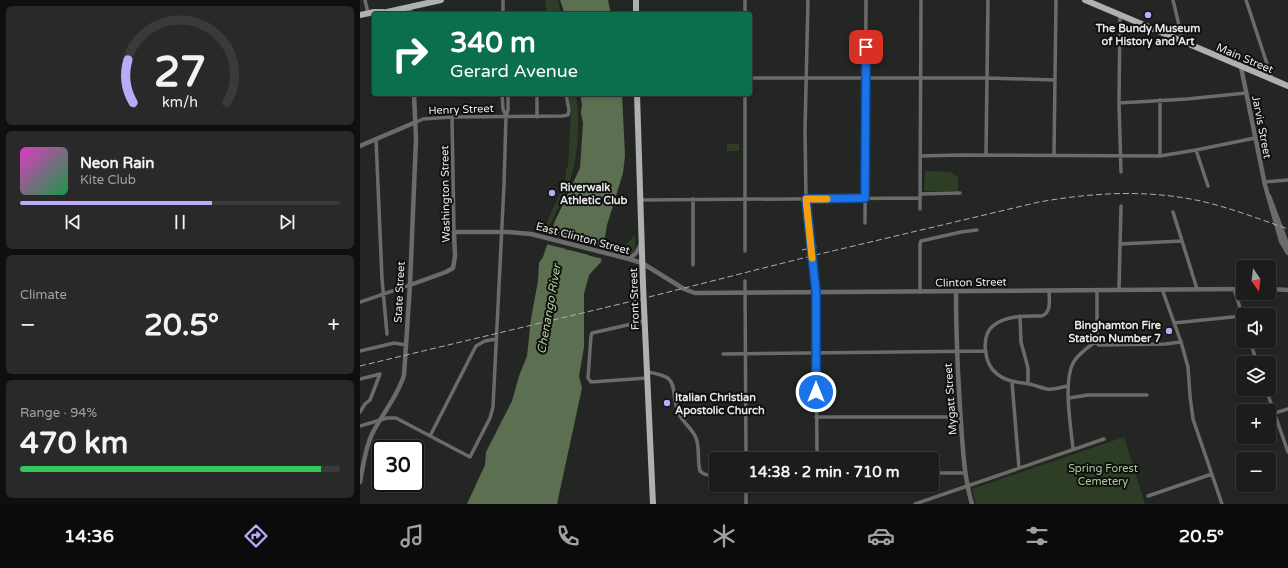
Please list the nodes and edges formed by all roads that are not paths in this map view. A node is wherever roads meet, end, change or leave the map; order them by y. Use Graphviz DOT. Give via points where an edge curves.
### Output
graph roads {
  1 [pos="365,0"];
  2 [pos="441,0"];
  3 [pos="503,0"];
  4 [pos="636,0"];
  5 [pos="745,0"];
  6 [pos="808,0"];
  7 [pos="866,0"];
  8 [pos="921,0"];
  9 [pos="988,0"];
  10 [pos="1056,0"];
  11 [pos="1085,0"];
  12 [pos="1173,0"];
  13 [pos="1247,0"];
  14 [pos="408,1"];
  15 [pos="1097,3"];
  16 [pos="410,11"];
  17 [pos="396,12"];
  18 [pos="503,12"];
  19 [pos="636,12"];
  20 [pos="745,12"];
  21 [pos="371,14"];
  22 [pos="360,15"];
  23 [pos="1120,15"];
  24 [pos="360,19"];
  25 [pos="1183,42"];
  26 [pos="1241,67"];
  27 [pos="752,78"];
  28 [pos="806,78"];
  29 [pos="866,78"];
  30 [pos="987,78"];
  31 [pos="921,79"];
  32 [pos="1055,80"];
  33 [pos="1273,80"];
  34 [pos="1288,86"];
  35 [pos="1246,93"];
  36 [pos="414,96"];
  37 [pos="502,96"];
  38 [pos="508,96"];
  39 [pos="537,96"];
  40 [pos="566,96"];
  41 [pos="637,96"];
  42 [pos="745,96"];
  43 [pos="1160,100"];
  44 [pos="1119,103"];
  45 [pos="506,116"];
  46 [pos="452,117"];
  47 [pos="537,117"];
  48 [pos="416,122"];
  49 [pos="1254,138"];
  50 [pos="376,139"];
  51 [pos="360,146"];
  52 [pos="1196,150"];
  53 [pos="986,155"];
  54 [pos="1054,155"];
  55 [pos="920,156"];
  56 [pos="1120,156"];
  57 [pos="1160,156"];
  58 [pos="1121,172"];
  59 [pos="1288,180"];
  60 [pos="1264,182"];
  61 [pos="1208,186"];
  62 [pos="960,193"];
  63 [pos="920,194"];
  64 [pos="865,198"];
  65 [pos="920,198"];
  66 [pos="693,199"];
  67 [pos="745,199"];
  68 [pos="806,199"];
  69 [pos="640,200"];
  70 [pos="1121,206"];
  71 [pos="920,209"];
  72 [pos="1173,212"];
  73 [pos="865,223"];
  74 [pos="977,230"];
  75 [pos="454,232"];
  76 [pos="502,232"];
  77 [pos="1182,241"];
  78 [pos="642,243"];
  79 [pos="1120,244"];
  80 [pos="745,251"];
  81 [pos="1288,253"];
  82 [pos="629,259"];
  83 [pos="642,263"];
  84 [pos="693,265"];
  85 [pos="745,281"];
  86 [pos="410,285"];
  87 [pos="1162,289"];
  88 [pos="1197,289"];
  89 [pos="1234,289"];
  90 [pos="1276,289"];
  91 [pos="1049,290"];
  92 [pos="1097,290"];
  93 [pos="1119,290"];
  94 [pos="1288,290"];
  95 [pos="956,291"];
  96 [pos="745,292"];
  97 [pos="816,292"];
  98 [pos="920,292"];
  99 [pos="698,293"];
  100 [pos="383,294"];
  101 [pos="360,302"];
  102 [pos="1240,308"];
  103 [pos="1020,316"];
  104 [pos="1236,318"];
  105 [pos="644,321"];
  106 [pos="1174,323"];
  107 [pos="387,334"];
  108 [pos="496,339"];
  109 [pos="1094,342"];
  110 [pos="1181,342"];
  111 [pos="406,345"];
  112 [pos="360,351"];
  113 [pos="986,351"];
  114 [pos="956,352"];
  115 [pos="816,353"];
  116 [pos="722,354"];
  117 [pos="746,354"];
  118 [pos="647,375"];
  119 [pos="360,379"];
  120 [pos="1012,382"];
  121 [pos="1028,384"];
  122 [pos="1068,386"];
  123 [pos="1148,395"];
  124 [pos="1069,398"];
  125 [pos="1288,409"];
  126 [pos="360,412"];
  127 [pos="1276,414"];
  128 [pos="816,417"];
  129 [pos="960,417"];
  130 [pos="1276,417"];
  131 [pos="380,420"];
  132 [pos="360,426"];
  133 [pos="430,436"];
  134 [pos="1104,439"];
  135 [pos="1073,449"];
  136 [pos="746,452"];
  137 [pos="817,452"];
  138 [pos="1288,452"];
  139 [pos="1019,468"];
  140 [pos="939,473"];
  141 [pos="965,473"];
  142 [pos="1212,474"];
  143 [pos="709,476"];
  144 [pos="360,482"];
  145 [pos="967,486"];
  146 [pos="746,492"];
  147 [pos="1148,496"];
  148 [pos="652,504"];
  149 [pos="746,504"];
  150 [pos="915,504"];
  151 [pos="972,504"];
  152 [pos="1222,504"];
  1 -- 21 [label="street"];
  2 -- 16 [label="main road"];
  3 -- 18 [label="street"];
  4 -- 19 [label="main road"];
  5 -- 20 [label="street"];
  6 -- 28 [label="street"];
  7 -- 29 [label="street"];
  8 -- 31 [label="street"];
  9 -- 30 [label="street"];
  10 -- 32 [label="street"];
  11 -- 15 [label="main road, Main Street"];
  12 -- 25 [label="street"];
  13 -- 33 [label="street"];
  14 -- 16 [label="main road"];
  15 -- 23 [label="main road, Main Street"];
  16 -- 17 [label="main road"];
  21 -- 22 [label="main road"];
  21 -- 24 [label="main road"];
  23 -- 25 [label="main road, Main Street"];
  23 -- 44 [label="street"];
  25 -- 26 [label="main road, Main Street"];
  26 -- 33 [label="main road, Main Street"];
  26 -- 35 [label="street, Jarvis Street"];
  27 -- 28 [label="street"];
  28 -- 29 [label="street"];
  28 -- 68 [label="street"];
  29 -- 31 [label="street"];
  29 -- 64 [label="street"];
  30 -- 31 [label="street"];
  30 -- 32 [label="street"];
  30 -- 53 [label="street"];
  31 -- 55 [label="street"];
  32 -- 54 [label="street"];
  33 -- 34 [label="main road, Main Street"];
  35 -- 43 [label="street"];
  35 -- 49 [label="street, Jarvis Street"];
  36 -- 48 [label="street, State Street"];
  37 -- 45 [label="street"];
  38 -- 45 [label="street"];
  39 -- 47 [label="street"];
  40 -- 47 [label="street, Henry Street" via="568,115"];
  41 -- 69 [label="main road, Front Street"];
  42 -- 67 [label="street"];
  43 -- 44 [label="street"];
  43 -- 57 [label="street"];
  44 -- 56 [label="street"];
  45 -- 46 [label="street, Henry Street"];
  45 -- 47 [label="street, Henry Street"];
  45 -- 76 [label="street"];
  46 -- 48 [label="street, Henry Street" via="423,119"];
  46 -- 75 [label="street, Washington Street"];
  48 -- 50 [label="street, Henry Street"];
  48 -- 86 [label="street, State Street"];
  49 -- 52 [label="street"];
  49 -- 60 [label="street, Jarvis Street"];
  50 -- 51 [label="street, Henry Street"];
  50 -- 100 [label="street"];
  52 -- 57 [label="street"];
  52 -- 61 [label="street"];
  53 -- 54 [label="street"];
  53 -- 55 [label="street"];
  54 -- 56 [label="street"];
  55 -- 63 [label="street"];
  56 -- 57 [label="street"];
  56 -- 58 [label="street"];
  59 -- 60 [label="street"];
  60 -- 81 [label="street, Jarvis Street"];
  62 -- 63 [label="street"];
  63 -- 65 [label="street"];
  64 -- 65 [label="street"];
  64 -- 68 [label="street"];
  64 -- 73 [label="street"];
  65 -- 71 [label="street"];
  66 -- 67 [label="street"];
  66 -- 69 [label="street"];
  66 -- 84 [label="street"];
  67 -- 68 [label="street"];
  67 -- 80 [label="street"];
  68 -- 97 [label="street"];
  69 -- 78 [label="main road, Front Street"];
  70 -- 79 [label="street"];
  72 -- 77 [label="street"];
  74 -- 98 [label="street" via="922,241"];
  75 -- 76 [label="street, East Clinton Street"];
  75 -- 86 [label="street, Washington Street" via="455,262 451,270"];
  76 -- 82 [label="street, East Clinton Street" via="540,235"];
  76 -- 108 [label="street"];
  77 -- 79 [label="street"];
  77 -- 88 [label="street"];
  78 -- 82 [label="street"];
  78 -- 83 [label="main road, Front Street"];
  79 -- 93 [label="street"];
  82 -- 83 [label="street, East Clinton Street"];
  83 -- 99 [label="street, East Clinton Street" via="684,289"];
  83 -- 105 [label="main road, Front Street"];
  85 -- 96 [label="street"];
  86 -- 100 [label="street"];
  86 -- 111 [label="street, State Street"];
  87 -- 88 [label="street, Clinton Street"];
  87 -- 93 [label="street, Clinton Street"];
  87 -- 106 [label="street"];
  88 -- 89 [label="street, Clinton Street"];
  89 -- 102 [label="street"];
  90 -- 94 [label="street"];
  91 -- 92 [label="street, Clinton Street"];
  91 -- 95 [label="street, Clinton Street"];
  91 -- 103 [label="street" via="1049,309 1045,315"];
  92 -- 93 [label="street, Clinton Street"];
  92 -- 109 [label="street" via="1097,334"];
  95 -- 98 [label="street, Clinton Street"];
  95 -- 114 [label="street, Mygatt Street"];
  96 -- 97 [label="street, Clinton Street"];
  96 -- 99 [label="street, Clinton Street"];
  96 -- 117 [label="street"];
  97 -- 98 [label="street, Clinton Street"];
  97 -- 115 [label="street"];
  100 -- 101 [label="street"];
  100 -- 107 [label="street"];
  103 -- 113 [label="street" via="1004,319 989,329"];
  103 -- 121 [label="street" via="1021,342 1028,368"];
  104 -- 106 [label="street"];
  105 -- 118 [label="main road, Front Street"];
  105 -- 118 [label="street" via="592,333 588,378 590,382"];
  106 -- 110 [label="street"];
  108 -- 133 [label="street" via="476,346"];
  108 -- 133 [label="street" via="492,412 470,457"];
  109 -- 110 [label="street" via="1099,345"];
  109 -- 122 [label="street" via="1072,364"];
  110 -- 142 [label="street" via="1188,366 1193,419"];
  111 -- 112 [label="street" via="394,343"];
  111 -- 131 [label="street, State Street" via="403,379"];
  113 -- 114 [label="street"];
  113 -- 120 [label="street" via="993,370"];
  114 -- 115 [label="street"];
  114 -- 129 [label="street, Mygatt Street"];
  115 -- 117 [label="street"];
  115 -- 128 [label="street"];
  116 -- 117 [label="street"];
  117 -- 136 [label="street"];
  118 -- 143 [label="street" via="660,374 670,379 678,412 696,438 700,472"];
  118 -- 148 [label="main road, Front Street"];
  119 -- 126 [label="street" via="380,374 370,400"];
  120 -- 121 [label="street"];
  120 -- 139 [label="street"];
  121 -- 122 [label="street" via="1047,389"];
  122 -- 124 [label="street"];
  123 -- 124 [label="street" via="1088,395"];
  124 -- 135 [label="street"];
  125 -- 127 [label="street"];
  128 -- 129 [label="street"];
  128 -- 137 [label="street"];
  129 -- 141 [label="street, Mygatt Street"];
  130 -- 138 [label="street"];
  131 -- 132 [label="street"];
  131 -- 133 [label="street" via="396,418"];
  131 -- 144 [label="street, State Street" via="368,445"];
  134 -- 135 [label="street"];
  135 -- 139 [label="street"];
  139 -- 145 [label="street"];
  140 -- 141 [label="street"];
  141 -- 145 [label="street, Mygatt Street"];
  142 -- 147 [label="street"];
  142 -- 152 [label="street"];
  145 -- 150 [label="street"];
  145 -- 151 [label="street, Mygatt Street"];
  146 -- 149 [label="street"];
}
